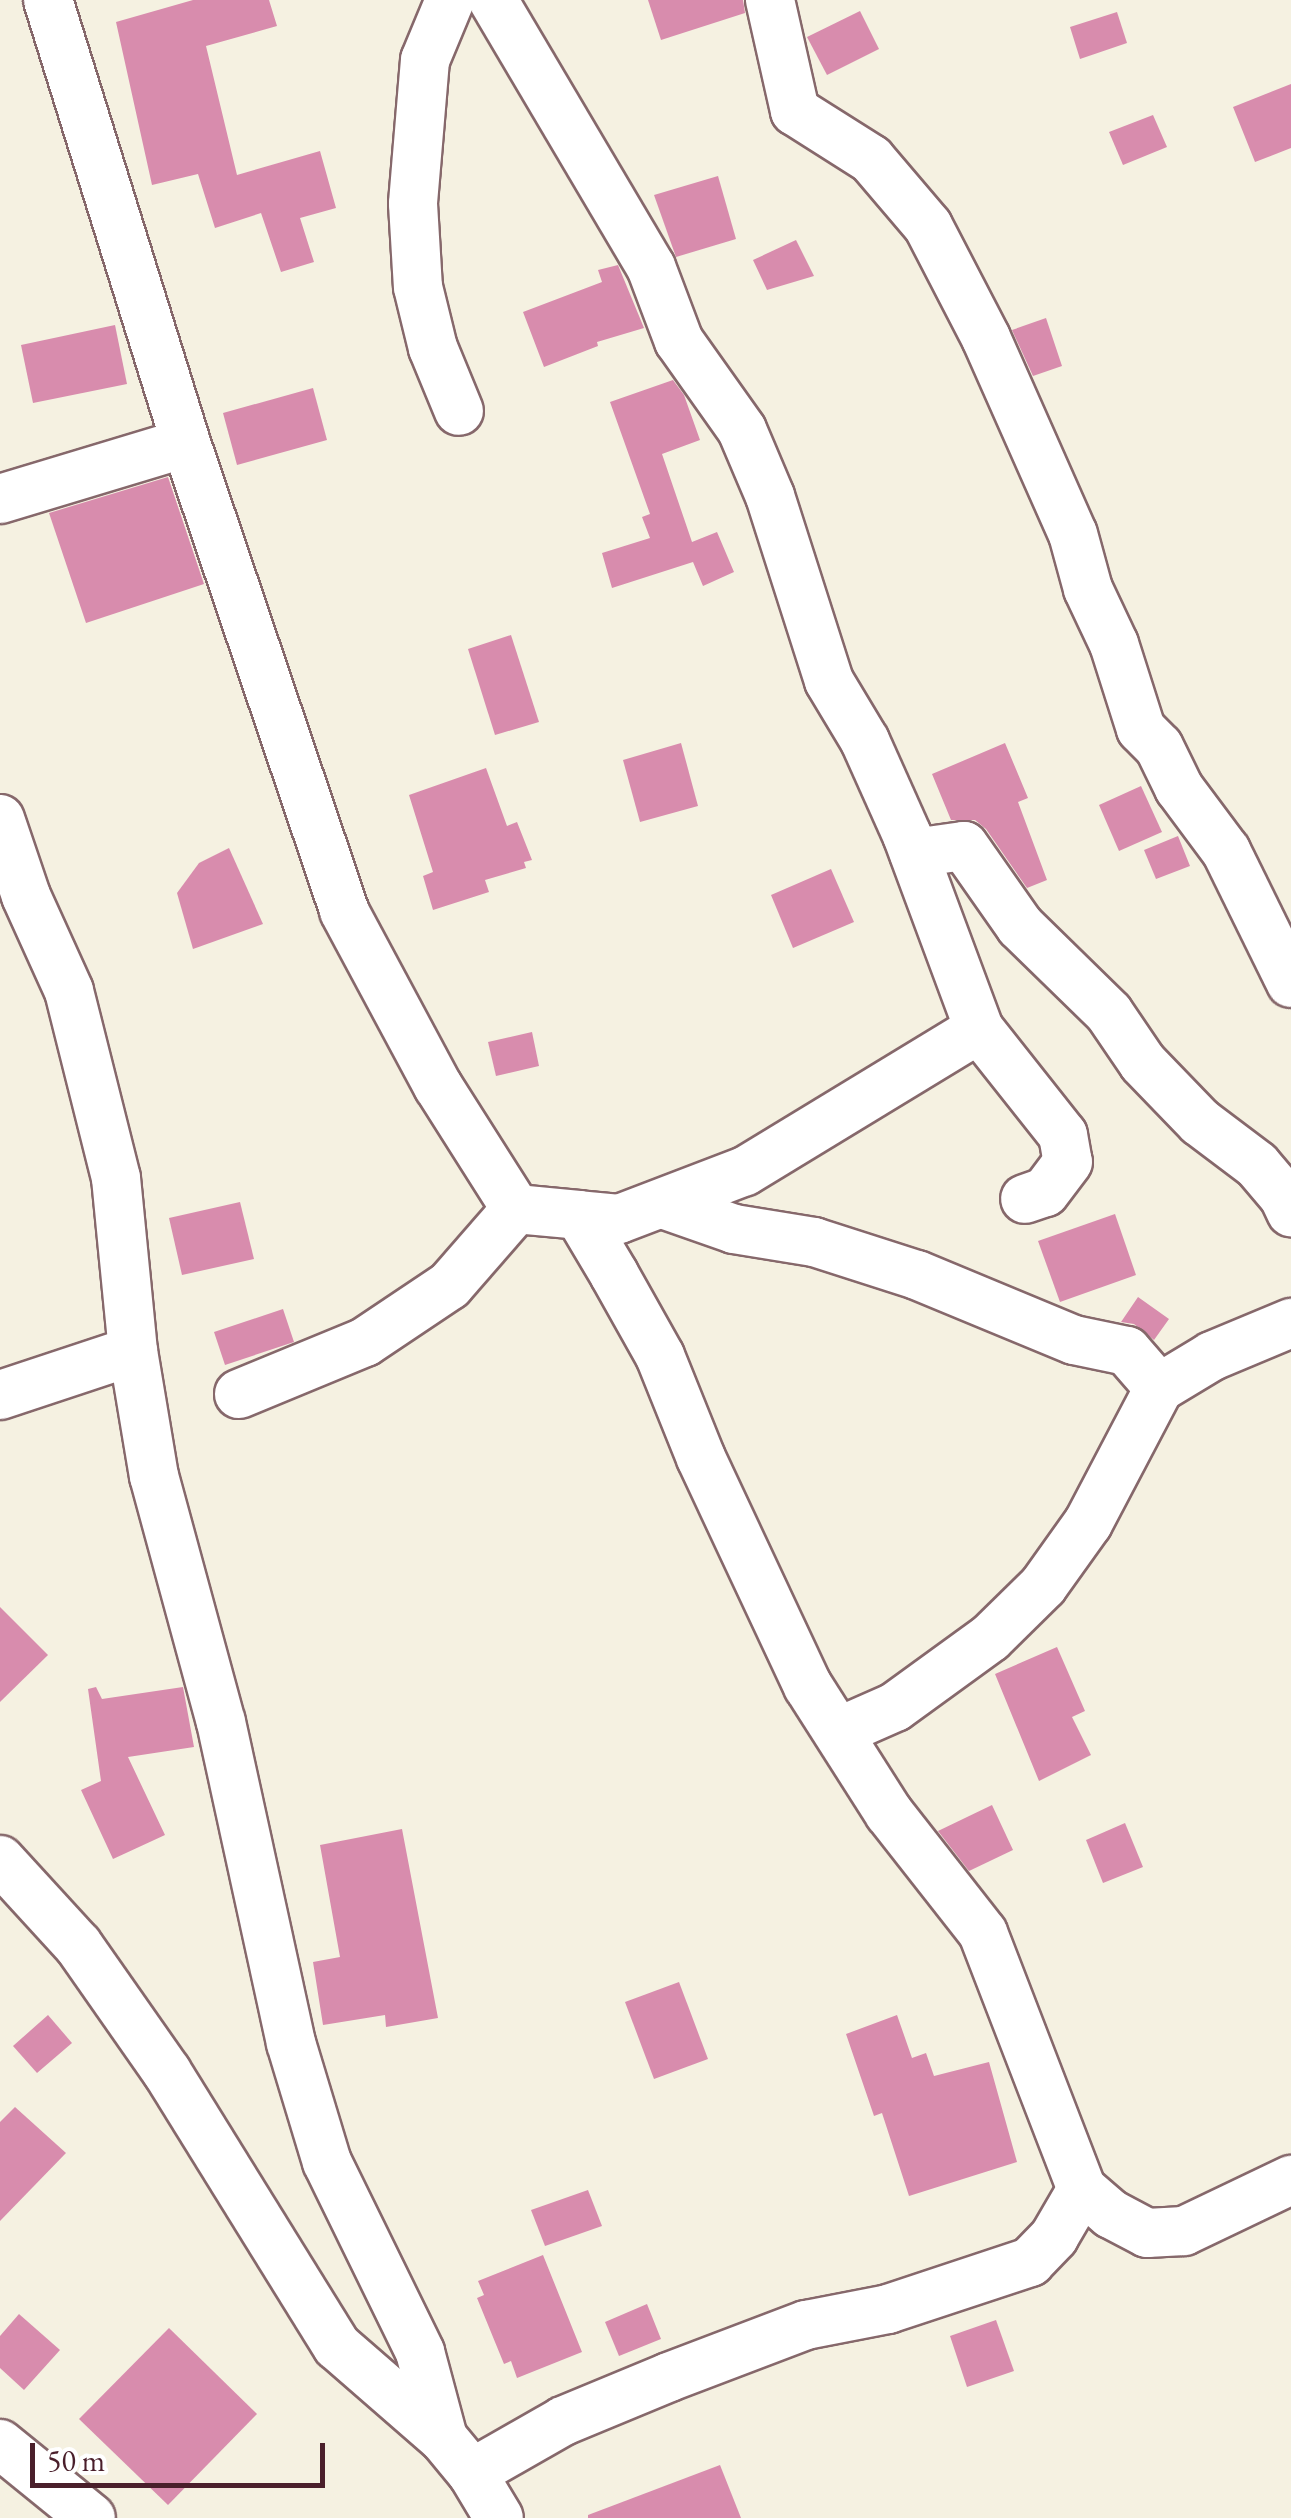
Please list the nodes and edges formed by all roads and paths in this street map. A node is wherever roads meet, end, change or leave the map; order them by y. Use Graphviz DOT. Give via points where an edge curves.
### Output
graph roads {
  1 [pos="48,0"];
  2 [pos="450,0"];
  3 [pos="492,0"];
  4 [pos="770,0"];
  5 [pos="459,411"];
  6 [pos="186,444"];
  7 [pos="0,499"];
  8 [pos="0,819"];
  9 [pos="914,853"];
  10 [pos="1291,983"];
  11 [pos="979,1029"];
  12 [pos="1025,1198"];
  13 [pos="664,1204"];
  14 [pos="516,1208"];
  15 [pos="1291,1212"];
  16 [pos="579,1215"];
  17 [pos="1291,1322"];
  18 [pos="134,1351"];
  19 [pos="1159,1388"];
  20 [pos="239,1394"];
  21 [pos="0,1396"];
  22 [pos="838,1732"];
  23 [pos="0,1860"];
  24 [pos="1291,2180"];
  25 [pos="1082,2188"];
  26 [pos="0,2444"];
  27 [pos="457,2456"];
  28 [pos="91,2518"];
  29 [pos="500,2518"];
  1 -- 6 [label="street"];
  2 -- 5 [label="street" via="425,60 412,204 418,287"];
  3 -- 9 [label="street" via="651,267 678,341 742,430 829,680"];
  4 -- 10 [label="street" via="795,111 871,159 928,226 1074,534 1141,728 1226,851"];
  6 -- 7 [label="street"];
  6 -- 14 [label="street" via="344,911 438,1086"];
  8 -- 18 [label="street" via="69,992 116,1178"];
  9 -- 11 [label="street"];
  9 -- 15 [label="street" via="964,846 1020,926 1109,1013 1143,1063 1200,1122 1258,1165"];
  11 -- 12 [label="street" via="1062,1135 1068,1162 1045,1192"];
  11 -- 13 [label="street" via="745,1171"];
  13 -- 16 [label="street" via="619,1220"];
  13 -- 19 [label="street" via="734,1229 814,1242 917,1275 1074,1340 1127,1351"];
  14 -- 16 [label="street"];
  14 -- 20 [label="street" via="450,1285 364,1342"];
  16 -- 22 [label="street" via="660,1356 808,1686"];
  17 -- 19 [label="street"];
  18 -- 21 [label="street"];
  18 -- 27 [label="street" via="154,1476 221,1722 291,2042 327,2162 420,2352"];
  19 -- 22 [label="street" via="1088,1524 1043,1586 990,1638 895,1707"];
  22 -- 25 [label="street" via="889,1813 983,1933"];
  23 -- 27 [label="street" via="78,1944 167,2072 337,2346"];
  24 -- 25 [label="street" via="1184,2231 1147,2233"];
  25 -- 27 [label="street" via="1054,2237 1030,2262 888,2308 806,2325"];
  26 -- 28 [label="street"];
  27 -- 29 [label="street"];
}
